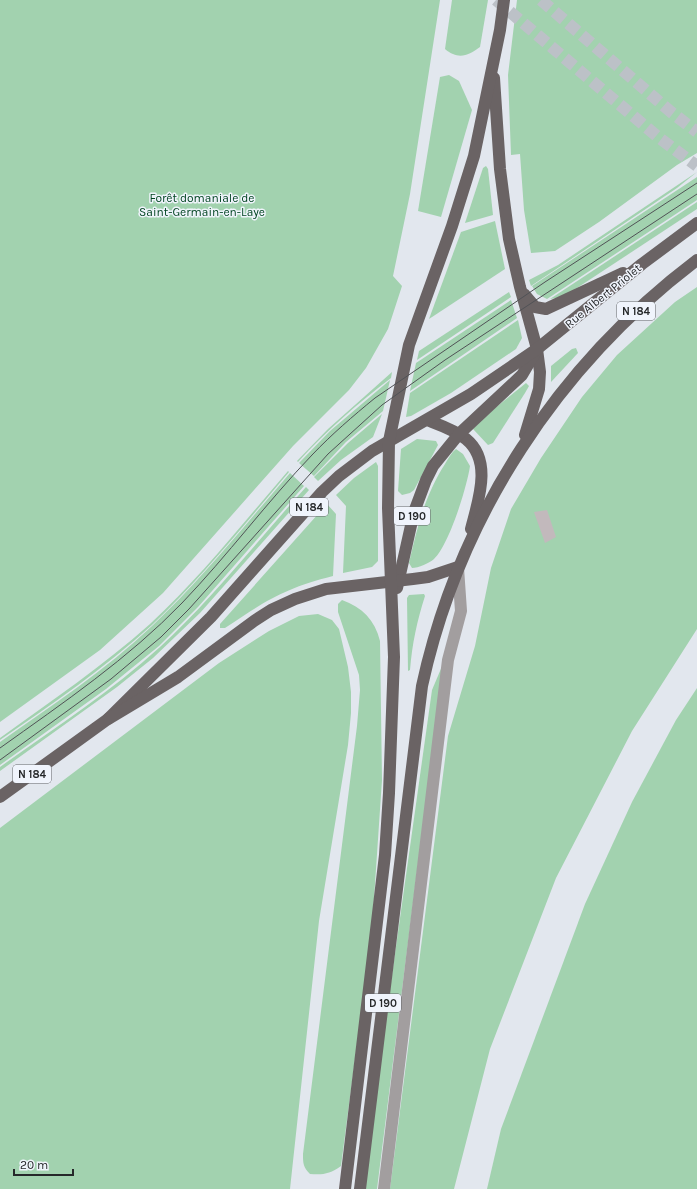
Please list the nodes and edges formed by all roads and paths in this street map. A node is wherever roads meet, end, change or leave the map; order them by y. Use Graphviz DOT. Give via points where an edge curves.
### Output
graph roads {
  1 [pos="504,0"];
  2 [pos="493,61"];
  3 [pos="697,223"];
  4 [pos="697,260"];
  5 [pos="642,264"];
  6 [pos="520,287"];
  7 [pos="537,349"];
  8 [pos="427,420"];
  9 [pos="458,434"];
  10 [pos="389,441"];
  11 [pos="520,450"];
  12 [pos="467,550"];
  13 [pos="458,568"];
  14 [pos="394,581"];
  15 [pos="108,719"];
  16 [pos="0,798"];
  17 [pos="344,1189"];
  18 [pos="360,1189"];
  19 [pos="384,1189"];
  1 -- 2 [label="main road, D 190"];
  2 -- 6 [label="main road, D 190" via="500,169"];
  2 -- 10 [label="main road, D 190" via="474,156 409,346"];
  3 -- 5 [label="main road, Rue Albert Priolet / N 184"];
  4 -- 11 [label="main road, N 184" via="639,307 581,368 548,408"];
  5 -- 6 [label="main road" via="546,309 535,307"];
  5 -- 7 [label="main road, Rue Albert Priolet / N 184"];
  6 -- 7 [label="main road, D 190"];
  7 -- 8 [label="main road, Rue Albert Priolet / N 184"];
  7 -- 9 [label="main road, D 190" via="522,375"];
  7 -- 11 [label="main road, D 190" via="540,383"];
  8 -- 9 [label="main road, N 184"];
  8 -- 10 [label="main road, N 184"];
  9 -- 12 [label="main road, N 184" via="475,448 482,476"];
  9 -- 14 [label="main road, D 190" via="426,480"];
  10 -- 14 [label="main road, D 190" via="388,508"];
  10 -- 15 [label="main road, N 184" via="354,464 322,492 211,617"];
  11 -- 12 [label="main road, N 184"];
  12 -- 13 [label="main road, N 184"];
  13 -- 14 [label="main road, N 184" via="428,577"];
  13 -- 18 [label="main road, D 190" via="434,636 422,686"];
  13 -- 19 [label="lane" via="461,610 448,660"];
  14 -- 15 [label="main road, N 184" via="337,586 289,602 254,620 192,667"];
  14 -- 17 [label="main road, D 190" via="393,724 385,855"];
  15 -- 16 [label="main road, N 184"];
}
